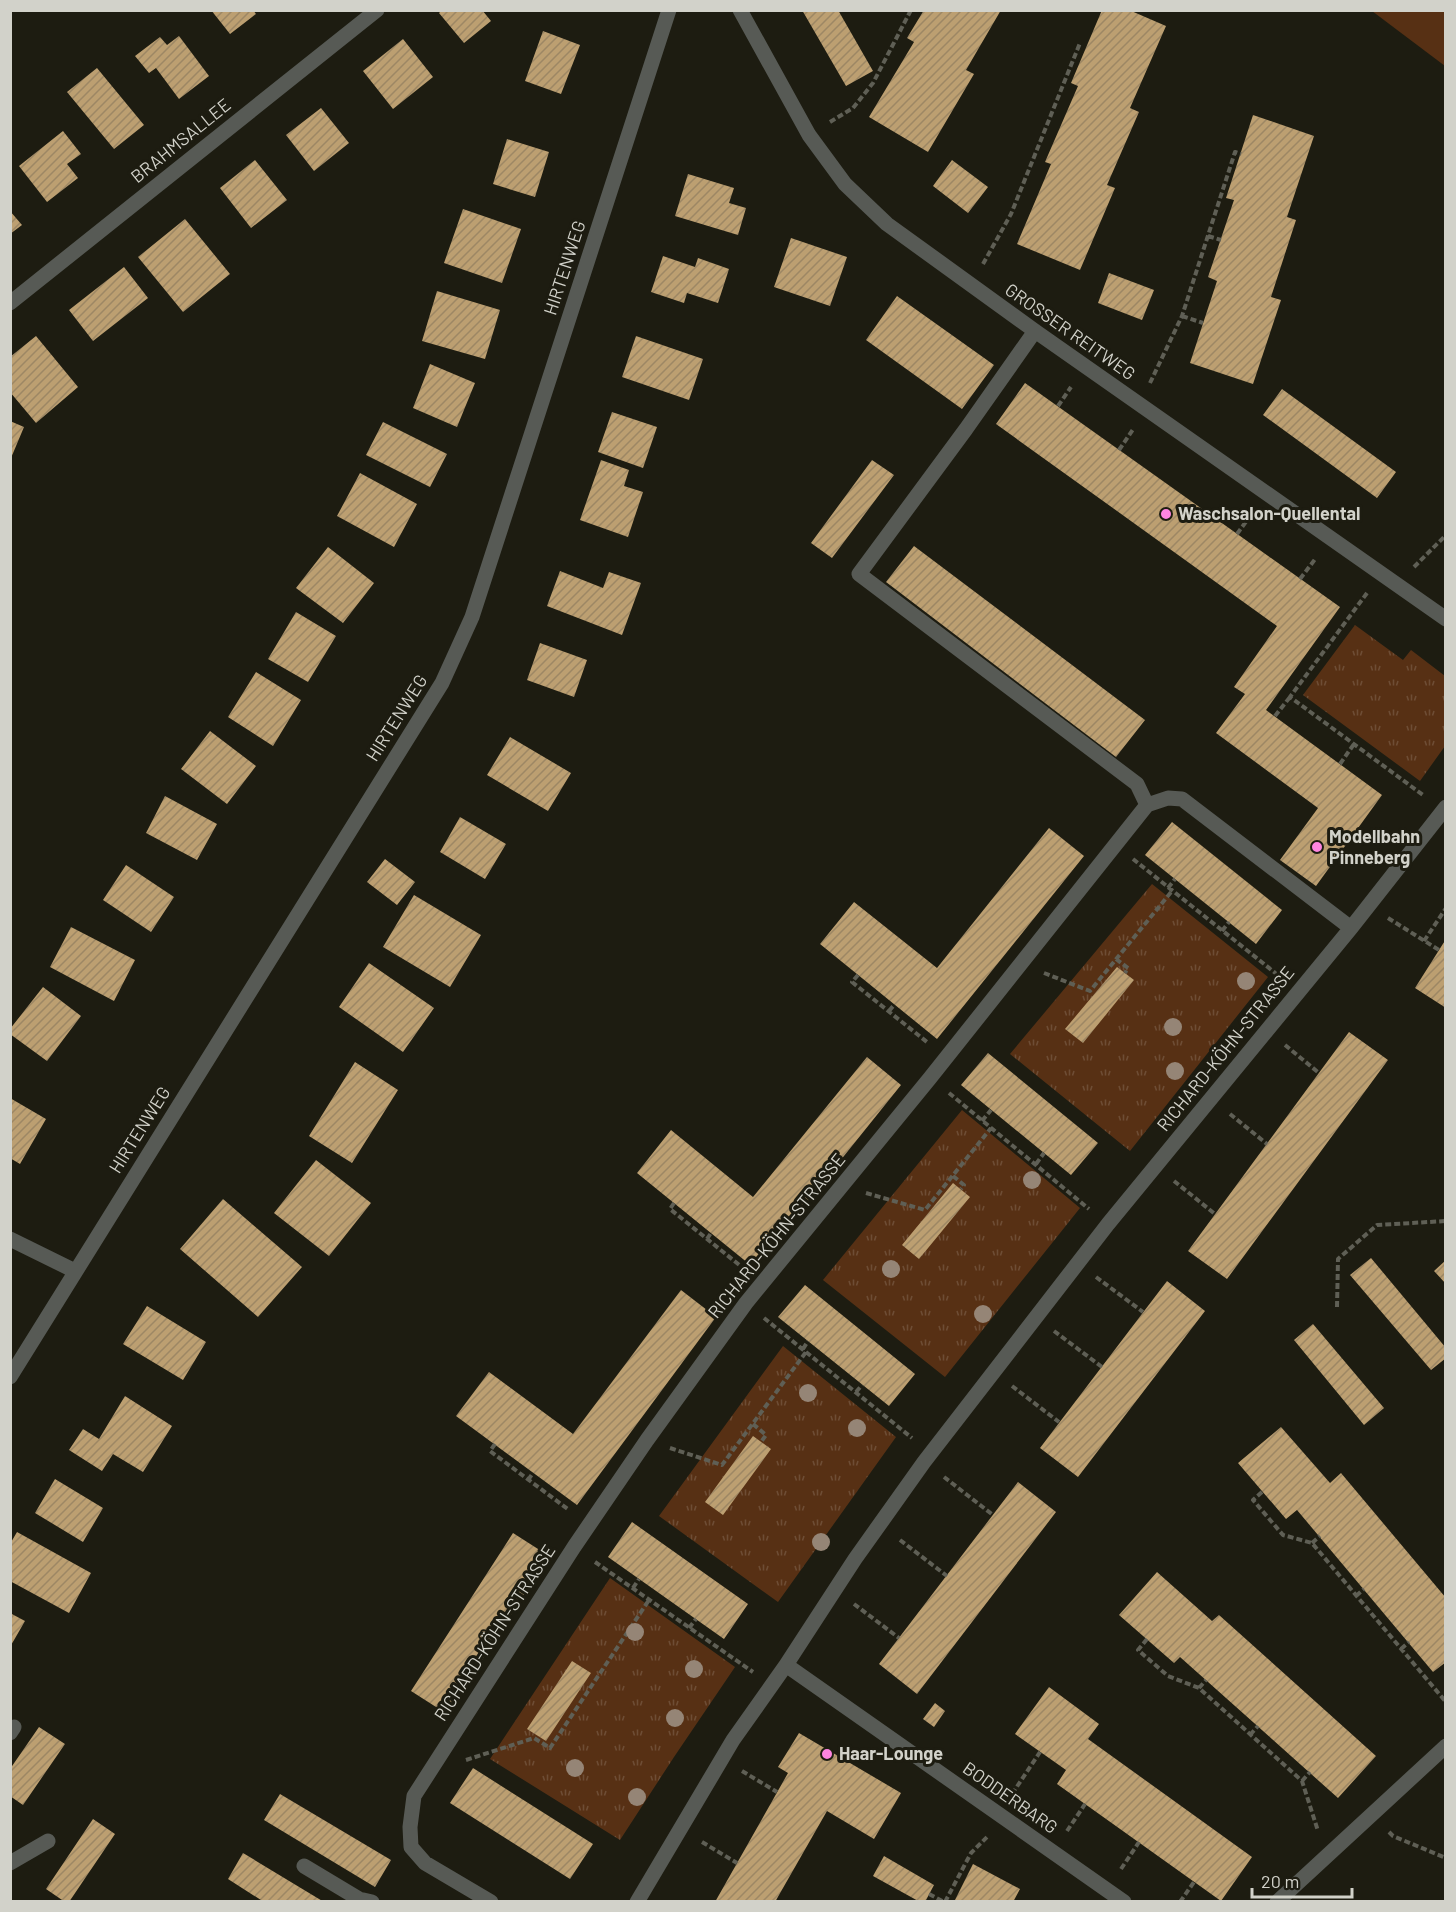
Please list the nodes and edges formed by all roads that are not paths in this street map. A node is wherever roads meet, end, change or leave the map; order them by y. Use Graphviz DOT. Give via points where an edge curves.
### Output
graph roads {
  1 [pos="377,10"];
  2 [pos="669,10"];
  3 [pos="740,10"];
  4 [pos="10,303"];
  5 [pos="1035,331"];
  6 [pos="1446,620"];
  7 [pos="1147,805"];
  8 [pos="1444,809"];
  9 [pos="1351,928"];
  10 [pos="10,1239"];
  11 [pos="75,1271"];
  12 [pos="10,1377"];
  13 [pos="786,1665"];
  14 [pos="1446,1746"];
  15 [pos="48,1841"];
  16 [pos="10,1863"];
  17 [pos="304,1866"];
  18 [pos="372,1902"];
  19 [pos="491,1902"];
  20 [pos="637,1902"];
  21 [pos="1124,1902"];
  22 [pos="1277,1902"];
  1 -- 4 [label="street, BRAHMSALLEE"];
  2 -- 11 [label="street, HIRTENWEG" via="472,617 442,683"];
  3 -- 5 [label="street, GROSSER REITWEG" via="809,135 845,184 887,224"];
  5 -- 6 [label="street, GROSSER REITWEG"];
  5 -- 7 [label="street" via="859,574 1137,784"];
  7 -- 9 [label="street" via="1168,798 1182,799"];
  7 -- 19 [label="street, RICHARD-KÖHN-STRASSE" via="746,1303 588,1526 414,1796 411,1847 425,1863"];
  8 -- 9 [label="street, RICHARD-KÖHN-STRASSE"];
  9 -- 13 [label="street, RICHARD-KÖHN-STRASSE" via="1108,1224 928,1458"];
  10 -- 11 [label="street"];
  11 -- 12 [label="street, HIRTENWEG"];
  13 -- 20 [label="street, RICHARD-KÖHN-STRASSE" via="721,1759"];
  13 -- 21 [label="street, BODDERBARG"];
  14 -- 22 [label="street"];
  15 -- 16 [label="street"];
  17 -- 18 [label="street" via="359,1899"];
}
